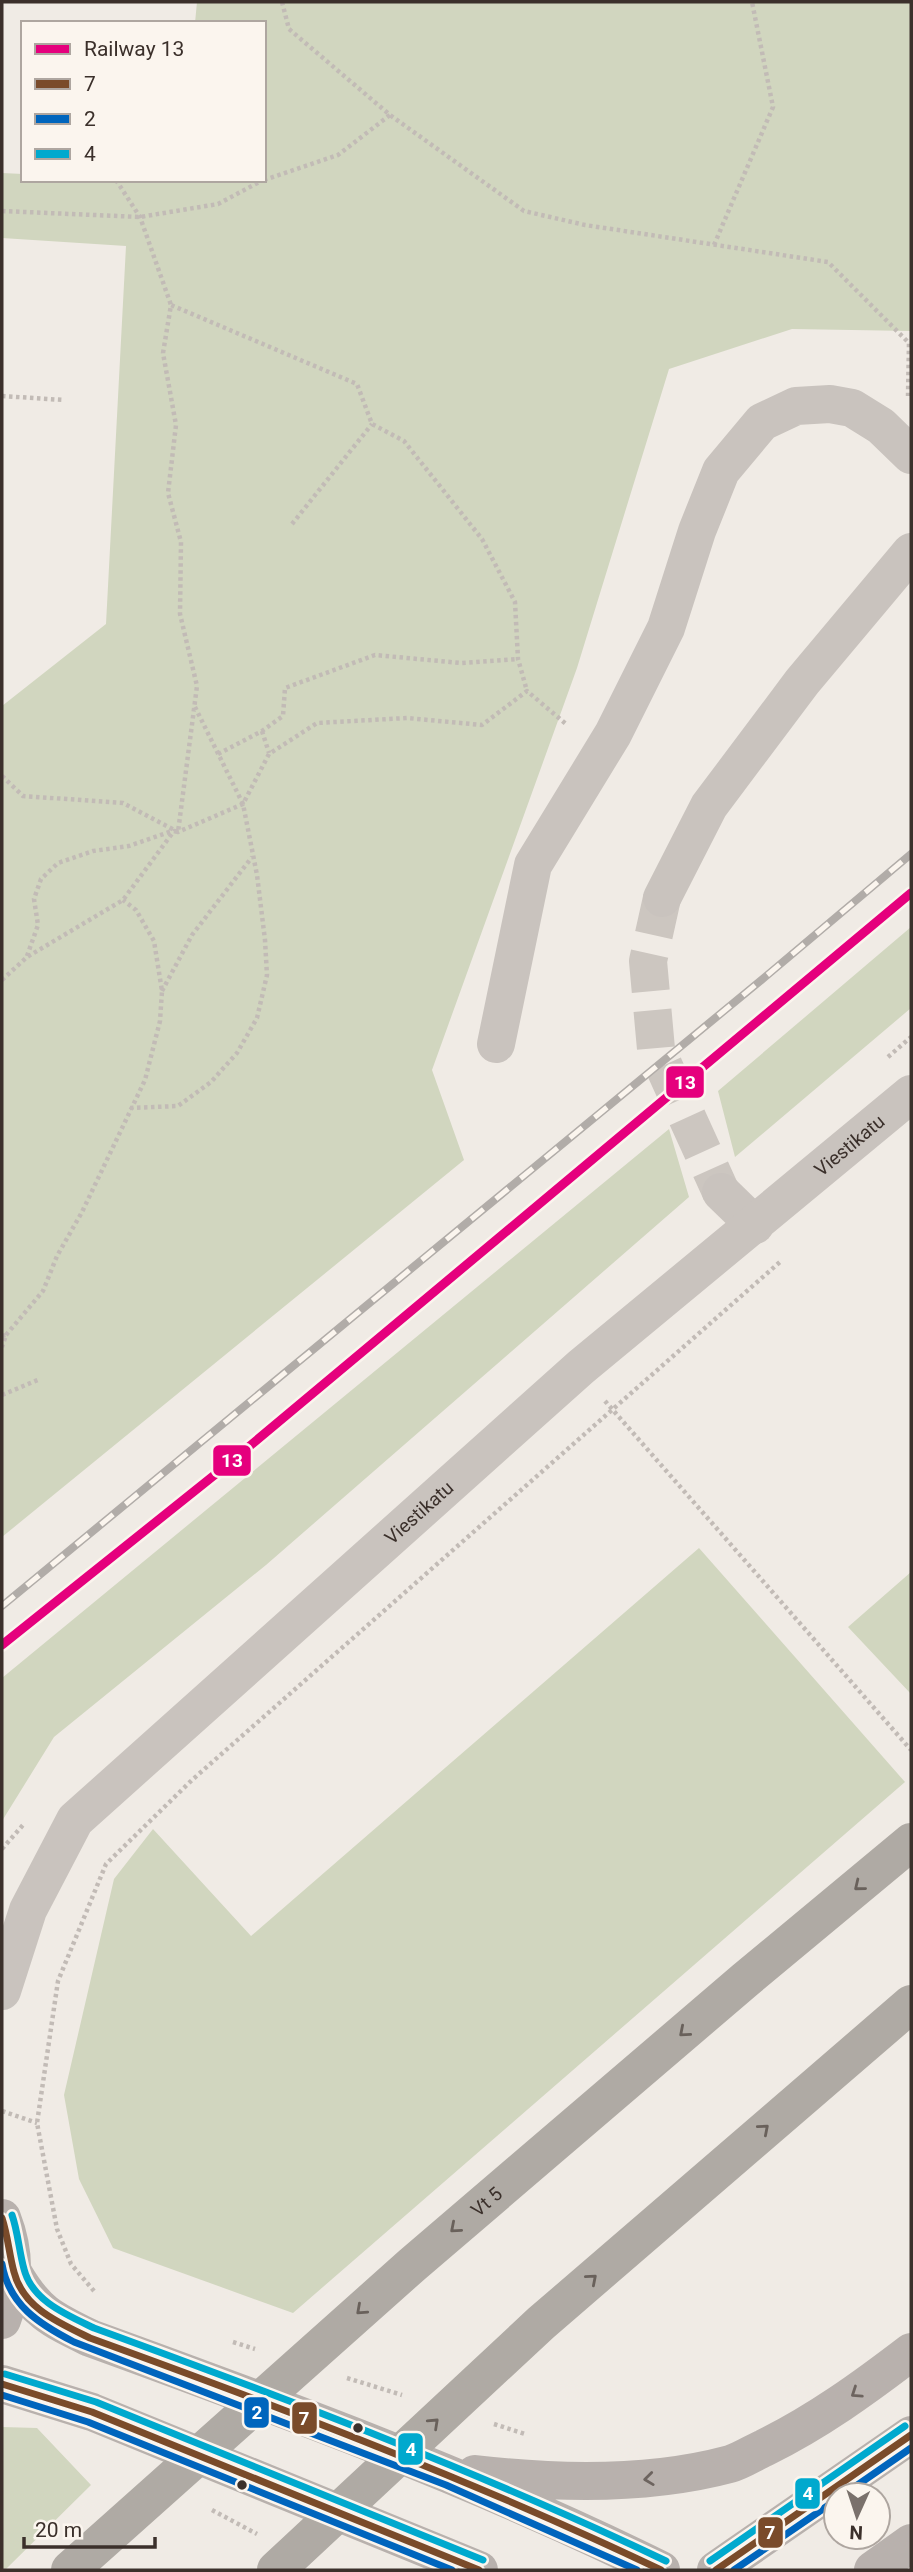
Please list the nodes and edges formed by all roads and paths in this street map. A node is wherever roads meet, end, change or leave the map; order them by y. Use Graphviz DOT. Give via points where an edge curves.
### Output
graph roads {
  1 [pos="282,2"];
  2 [pos="753,2"];
  3 [pos="390,115"];
  4 [pos="266,179"];
  5 [pos="117,182"];
  6 [pos="260,182"];
  7 [pos="2,211"];
  8 [pos="140,217"];
  9 [pos="713,244"];
  10 [pos="171,304"];
  11 [pos="2,396"];
  12 [pos="64,400"];
  13 [pos="372,424"];
  14 [pos="909,452"];
  15 [pos="292,524"];
  16 [pos="911,552"];
  17 [pos="518,659"];
  18 [pos="527,691"];
  19 [pos="194,705"];
  20 [pos="566,724"];
  21 [pos="262,731"];
  22 [pos="218,754"];
  23 [pos="269,754"];
  24 [pos="2,776"];
  25 [pos="243,804"];
  26 [pos="176,832"];
  27 [pos="253,857"];
  28 [pos="662,898"];
  29 [pos="122,900"];
  30 [pos="27,957"];
  31 [pos="2,980"];
  32 [pos="162,991"];
  33 [pos="496,1044"];
  34 [pos="911,1094"];
  35 [pos="130,1108"];
  36 [pos="721,1192"];
  37 [pos="755,1225"];
  38 [pos="782,1260"];
  39 [pos="4,1336"];
  40 [pos="2,1347"];
  41 [pos="581,1367"];
  42 [pos="40,1379"];
  43 [pos="2,1395"];
  44 [pos="612,1410"];
  45 [pos="911,1750"];
  46 [pos="911,1842"];
  47 [pos="2,1990"];
  48 [pos="911,2004"];
  49 [pos="2,2111"];
  50 [pos="37,2123"];
  51 [pos="2,2218"];
  52 [pos="14,2274"];
  53 [pos="106,2297"];
  54 [pos="2,2320"];
  55 [pos="229,2341"];
  56 [pos="255,2349"];
  57 [pos="911,2352"];
  58 [pos="334,2374"];
  59 [pos="2,2384"];
  60 [pos="411,2398"];
  61 [pos="486,2422"];
  62 [pos="911,2435"];
  63 [pos="536,2437"];
  64 [pos="439,2470"];
  65 [pos="911,2543"];
  66 [pos="438,2560"];
  67 [pos="69,2570"];
  68 [pos="276,2570"];
  69 [pos="479,2570"];
  70 [pos="661,2570"];
  71 [pos="716,2570"];
  72 [pos="873,2570"];
  1 -- 3 [label="path" via="289,29"];
  2 -- 9 [label="path" via="773,107"];
  3 -- 4 [label="path" via="338,155"];
  3 -- 9 [label="path" via="524,211"];
  5 -- 8 [label="path"];
  6 -- 8 [label="path" via="218,204"];
  7 -- 8 [label="path"];
  8 -- 10 [label="path"];
  9 -- 14 [label="path" via="828,262 909,343"];
  10 -- 13 [label="path" via="357,384"];
  10 -- 19 [label="path" via="163,353 176,425 168,493 181,542 180,614 197,686"];
  11 -- 12 [label="path"];
  13 -- 15 [label="path"];
  13 -- 17 [label="path" via="404,441 482,539 515,602"];
  14 -- 33 [label="street" via="852,408 796,406 762,422 721,471 666,628 612,734 533,865"];
  16 -- 28 [label="street" via="802,682 709,806"];
  17 -- 18 [label="path"];
  17 -- 21 [label="path" via="461,663 375,655 285,688 283,716"];
  18 -- 20 [label="path"];
  18 -- 23 [label="path" via="482,725 407,718 317,723"];
  19 -- 22 [label="path"];
  19 -- 26 [label="path"];
  21 -- 22 [label="path"];
  21 -- 23 [label="path"];
  22 -- 25 [label="path"];
  23 -- 25 [label="path"];
  24 -- 26 [label="path" via="23,796 123,803"];
  25 -- 26 [label="path"];
  25 -- 27 [label="path"];
  26 -- 29 [label="path"];
  26 -- 30 [label="path" via="58,863 41,879 34,899 38,925"];
  27 -- 32 [label="path" via="192,934"];
  27 -- 35 [label="path" via="267,975 257,1018 237,1053 211,1082 178,1106"];
  29 -- 30 [label="path"];
  29 -- 32 [label="path" via="136,911 154,941"];
  30 -- 31 [label="path"];
  32 -- 35 [label="path" via="160,1021 145,1080"];
  34 -- 37 [label="street, Viestikatu"];
  35 -- 39 [label="path" via="43,1291"];
  36 -- 37 [label="street"];
  37 -- 41 [label="street, Viestikatu"];
  38 -- 44 [label="path"];
  39 -- 40 [label="path"];
  41 -- 44 [label="path"];
  41 -- 47 [label="street, Viestikatu" via="75,1820 28,1910"];
  42 -- 43 [label="path"];
  44 -- 45 [label="path"];
  44 -- 50 [label="path" via="192,1780 106,1864 58,1981"];
  46 -- 67 [label="highway, Vt 5, one-way" via="412,2265"];
  68 -- 48 [label="highway, one-way" via="541,2323"];
  49 -- 50 [label="path"];
  50 -- 53 [label="path" via="57,2229 66,2252 94,2292"];
  51 -- 52 [label="main road"];
  52 -- 54 [label="main road"];
  52 -- 64 [label="main road" via="34,2306 90,2338"];
  55 -- 56 [label="path"];
  57 -- 64 [label="main road, one-way" via="796,2432 732,2463 647,2480 508,2478"];
  58 -- 60 [label="path"];
  59 -- 66 [label="main road" via="92,2412"];
  61 -- 63 [label="path"];
  62 -- 71 [label="main road"];
  64 -- 70 [label="main road"];
  65 -- 72 [label="main road"];
  66 -- 69 [label="main road"];
}
